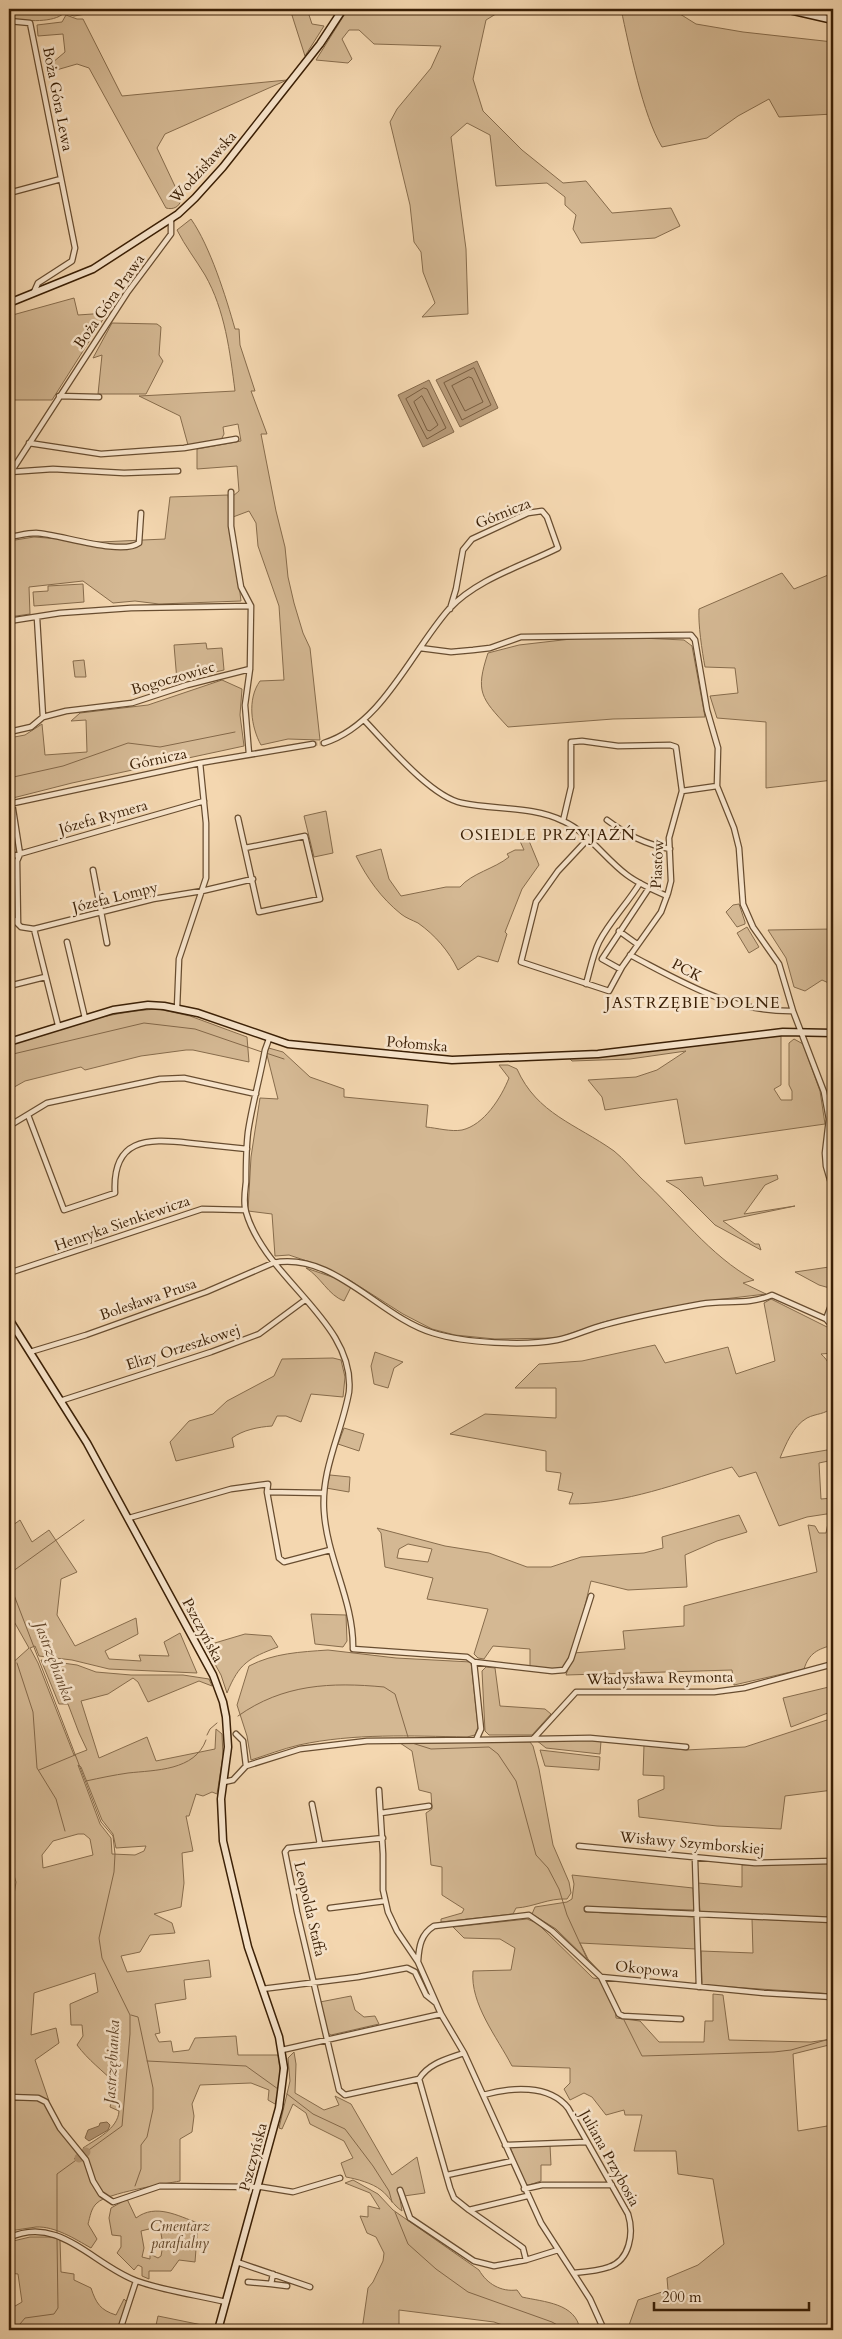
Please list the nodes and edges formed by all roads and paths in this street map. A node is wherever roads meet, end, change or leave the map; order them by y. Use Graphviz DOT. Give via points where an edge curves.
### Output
graph roads {
  1 [pos="343,9"];
  2 [pos="785,9"];
  3 [pos="833,20"];
  4 [pos="9,21"];
  5 [pos="61,180"];
  6 [pos="9,193"];
  7 [pos="171,219"];
  8 [pos="34,292"];
  9 [pos="9,302"];
  10 [pos="59,396"];
  11 [pos="99,397"];
  12 [pos="236,439"];
  13 [pos="29,443"];
  14 [pos="178,471"];
  15 [pos="10,473"];
  16 [pos="231,492"];
  17 [pos="142,513"];
  18 [pos="9,537"];
  19 [pos="250,604"];
  20 [pos="450,609"];
  21 [pos="37,618"];
  22 [pos="9,621"];
  23 [pos="420,648"];
  24 [pos="250,669"];
  25 [pos="43,717"];
  26 [pos="364,720"];
  27 [pos="9,732"];
  28 [pos="324,743"];
  29 [pos="313,744"];
  30 [pos="249,754"];
  31 [pos="200,762"];
  32 [pos="717,786"];
  33 [pos="682,791"];
  34 [pos="204,801"];
  35 [pos="10,804"];
  36 [pos="238,818"];
  37 [pos="563,820"];
  38 [pos="607,820"];
  39 [pos="587,840"];
  40 [pos="245,848"];
  41 [pos="670,849"];
  42 [pos="20,854"];
  43 [pos="9,857"];
  44 [pos="93,870"];
  45 [pos="253,879"];
  46 [pos="640,884"];
  47 [pos="649,888"];
  48 [pos="202,891"];
  49 [pos="668,896"];
  50 [pos="103,913"];
  51 [pos="9,915"];
  52 [pos="18,924"];
  53 [pos="34,929"];
  54 [pos="619,931"];
  55 [pos="67,942"];
  56 [pos="107,943"];
  57 [pos="637,944"];
  58 [pos="630,955"];
  59 [pos="620,969"];
  60 [pos="45,977"];
  61 [pos="586,984"];
  62 [pos="9,986"];
  63 [pos="177,1008"];
  64 [pos="793,1011"];
  65 [pos="85,1018"];
  66 [pos="58,1025"];
  67 [pos="801,1032"];
  68 [pos="833,1033"];
  69 [pos="269,1039"];
  70 [pos="9,1042"];
  71 [pos="256,1094"];
  72 [pos="28,1115"];
  73 [pos="9,1126"];
  74 [pos="247,1149"];
  75 [pos="833,1190"];
  76 [pos="245,1210"];
  77 [pos="273,1263"];
  78 [pos="9,1274"];
  79 [pos="305,1300"];
  80 [pos="833,1300"];
  81 [pos="9,1319"];
  82 [pos="826,1319"];
  83 [pos="833,1326"];
  84 [pos="30,1352"];
  85 [pos="60,1400"];
  86 [pos="267,1492"];
  87 [pos="323,1493"];
  88 [pos="129,1518"];
  89 [pos="330,1550"];
  90 [pos="592,1596"];
  91 [pos="474,1662"];
  92 [pos="833,1664"];
  93 [pos="236,1734"];
  94 [pos="534,1738"];
  95 [pos="476,1740"];
  96 [pos="686,1747"];
  97 [pos="246,1766"];
  98 [pos="224,1782"];
  99 [pos="378,1790"];
  100 [pos="312,1804"];
  101 [pos="429,1806"];
  102 [pos="381,1812"];
  103 [pos="383,1838"];
  104 [pos="320,1844"];
  105 [pos="579,1846"];
  106 [pos="695,1859"];
  107 [pos="833,1861"];
  108 [pos="385,1901"];
  109 [pos="330,1908"];
  110 [pos="587,1909"];
  111 [pos="697,1914"];
  112 [pos="833,1920"];
  113 [pos="418,1962"];
  114 [pos="601,1977"];
  115 [pos="314,1983"];
  116 [pos="699,1987"];
  117 [pos="262,1989"];
  118 [pos="9,1997"];
  119 [pos="833,1997"];
  120 [pos="437,2004"];
  121 [pos="9,2005"];
  122 [pos="441,2014"];
  123 [pos="682,2019"];
  124 [pos="327,2040"];
  125 [pos="282,2050"];
  126 [pos="464,2053"];
  127 [pos="419,2079"];
  128 [pos="483,2095"];
  129 [pos="9,2097"];
  130 [pos="586,2142"];
  131 [pos="505,2145"];
  132 [pos="512,2161"];
  133 [pos="447,2174"];
  134 [pos="340,2178"];
  135 [pos="612,2185"];
  136 [pos="257,2188"];
  137 [pos="524,2189"];
  138 [pos="400,2190"];
  139 [pos="527,2196"];
  140 [pos="469,2210"];
  141 [pos="9,2238"];
  142 [pos="558,2250"];
  143 [pos="526,2260"];
  144 [pos="237,2262"];
  145 [pos="574,2273"];
  146 [pos="273,2274"];
  147 [pos="136,2281"];
  148 [pos="248,2282"];
  149 [pos="271,2284"];
  150 [pos="287,2286"];
  151 [pos="310,2287"];
  152 [pos="226,2302"];
  153 [pos="120,2330"];
  154 [pos="218,2330"];
  155 [pos="604,2330"];
  1 -- 7 [label="street, Wodzisławska" via="320,44 223,167"];
  2 -- 3 [label="street"];
  4 -- 5 [label="street, Boża Góra Lewa" via="30,23"];
  5 -- 6 [label="street"];
  5 -- 8 [label="street, Boża Góra Lewa" via="76,248 75,257 38,283"];
  7 -- 8 [label="street, Wodzisławska" via="92,269"];
  7 -- 10 [label="street, Boża Góra Prawa" via="171,234 127,293"];
  8 -- 9 [label="street, Wodzisławska"];
  10 -- 11 [label="street"];
  10 -- 13 [label="street, Boża Góra Prawa"];
  12 -- 13 [label="street" via="184,448 101,454"];
  13 -- 15 [label="street, Boża Góra Prawa"];
  14 -- 15 [label="street, Boża Góra Prawa" via="124,473 53,469"];
  16 -- 19 [label="street" via="231,526 238,569 241,586"];
  17 -- 18 [label="street" via="139,543 133,547 36,533"];
  19 -- 21 [label="street" via="139,607 60,613"];
  19 -- 24 [label="street"];
  20 -- 20 [label="street, Górnicza" via="481,585 558,548 542,511 528,513 467,544"];
  20 -- 23 [label="street, Górnicza"];
  21 -- 22 [label="street"];
  21 -- 25 [label="street"];
  23 -- 26 [label="street, Górnicza"];
  23 -- 32 [label="street" via="451,652 473,650 490,648 521,637 691,634 695,640 718,748"];
  24 -- 25 [label="street, Bogoczowiec" via="132,703 87,707"];
  24 -- 30 [label="street" via="245,705"];
  25 -- 27 [label="street, Bogoczowiec" via="31,727"];
  26 -- 28 [label="street, Górnicza" via="340,738"];
  26 -- 37 [label="street" via="446,798"];
  29 -- 30 [label="street, Górnicza"];
  30 -- 31 [label="street, Górnicza"];
  31 -- 34 [label="street"];
  31 -- 35 [label="street, Górnicza"];
  32 -- 33 [label="street"];
  32 -- 64 [label="street" via="739,848 743,904 753,927 779,964"];
  33 -- 37 [label="street, Piastów" via="676,747 572,742 571,788"];
  33 -- 41 [label="street, Piastów"];
  34 -- 42 [label="street, Józefa Rymera"];
  34 -- 48 [label="street" via="207,865"];
  35 -- 42 [label="street"];
  36 -- 40 [label="street"];
  37 -- 39 [label="street"];
  38 -- 41 [label="street" via="648,845"];
  39 -- 46 [label="street"];
  39 -- 61 [label="street" via="536,902 521,962"];
  40 -- 45 [label="street"];
  40 -- 45 [label="street" via="305,836 320,899 259,912"];
  41 -- 49 [label="street, Piastów"];
  42 -- 43 [label="street, Józefa Rymera"];
  42 -- 52 [label="street" via="17,862"];
  44 -- 50 [label="street"];
  45 -- 48 [label="street, Józefa Lompy"];
  46 -- 47 [label="street"];
  46 -- 61 [label="street" via="612,919 598,944"];
  47 -- 49 [label="street"];
  47 -- 54 [label="street, Piastów"];
  48 -- 50 [label="street, Józefa Lompy" via="153,899"];
  48 -- 63 [label="street" via="179,959"];
  49 -- 57 [label="street, Piastów"];
  50 -- 53 [label="street, Józefa Lompy"];
  50 -- 56 [label="street"];
  51 -- 52 [label="street"];
  52 -- 53 [label="street"];
  53 -- 60 [label="street"];
  54 -- 57 [label="street"];
  54 -- 59 [label="street, Piastów" via="602,959"];
  55 -- 65 [label="street"];
  57 -- 58 [label="street, Piastów"];
  58 -- 59 [label="street, Piastów"];
  58 -- 64 [label="street, PCK" via="697,990 735,1005"];
  59 -- 61 [label="street, Piastów" via="610,991"];
  60 -- 62 [label="street"];
  60 -- 66 [label="street"];
  63 -- 65 [label="street, Połomska" via="132,1006"];
  63 -- 69 [label="street, Połomska"];
  64 -- 67 [label="street"];
  65 -- 66 [label="street, Połomska"];
  66 -- 70 [label="street, Połomska"];
  67 -- 68 [label="street, Połomska"];
  67 -- 69 [label="street, Połomska" via="598,1054 452,1060 312,1048"];
  67 -- 75 [label="street" via="824,1092 829,1119 826,1166"];
  69 -- 71 [label="street, Władysława Reymonta"];
  71 -- 72 [label="street" via="184,1078 160,1079 47,1103"];
  71 -- 74 [label="street, Władysława Reymonta"];
  72 -- 73 [label="street"];
  72 -- 74 [label="street" via="64,1210 114,1193 116,1165 122,1155 139,1143 156,1140"];
  74 -- 76 [label="street, Władysława Reymonta"];
  76 -- 77 [label="street, Władysława Reymonta"];
  76 -- 78 [label="street, Henryka Sienkiewicza" via="202,1209"];
  77 -- 79 [label="street, Władysława Reymonta"];
  77 -- 82 [label="street" via="294,1262 343,1279 432,1333 496,1342 561,1339 638,1316 772,1295"];
  77 -- 84 [label="street, Bolesława Prusa" via="206,1292"];
  79 -- 85 [label="street, Elizy Orzeszkowej" via="259,1334"];
  79 -- 87 [label="street, Władysława Reymonta" via="340,1345 350,1381"];
  80 -- 82 [label="street"];
  81 -- 84 [label="street, Pszczyńska"];
  82 -- 83 [label="street"];
  84 -- 85 [label="street, Pszczyńska"];
  85 -- 88 [label="street, Pszczyńska"];
  86 -- 87 [label="street"];
  86 -- 88 [label="street" via="268,1484 231,1489"];
  86 -- 89 [label="street" via="279,1558 284,1562 293,1561"];
  87 -- 89 [label="street, Władysława Reymonta"];
  88 -- 98 [label="street, Pszczyńska" via="213,1675 223,1702 228,1747"];
  89 -- 91 [label="street, Władysława Reymonta" via="351,1617 353,1650 466,1657"];
  90 -- 91 [label="street, Władysława Reymonta" via="571,1659 564,1670"];
  91 -- 95 [label="street" via="481,1728"];
  92 -- 94 [label="street, Władysława Reymonta" via="744,1688 714,1692 576,1692"];
  93 -- 97 [label="street" via="243,1741"];
  94 -- 95 [label="street"];
  94 -- 96 [label="street" via="590,1738"];
  95 -- 97 [label="street" via="367,1741 300,1750"];
  97 -- 98 [label="street" via="233,1780"];
  98 -- 117 [label="street, Pszczyńska" via="223,1842 248,1947"];
  99 -- 102 [label="street"];
  100 -- 104 [label="street"];
  101 -- 102 [label="street"];
  102 -- 103 [label="street"];
  103 -- 104 [label="street, Leopolda Staffa"];
  103 -- 108 [label="street"];
  104 -- 115 [label="street, Leopolda Staffa" via="288,1848 285,1855"];
  105 -- 106 [label="street, Wisławy Szymborskiej"];
  106 -- 107 [label="street, Wisławy Szymborskiej" via="755,1864"];
  106 -- 111 [label="street"];
  108 -- 109 [label="street"];
  108 -- 113 [label="street" via="397,1931"];
  110 -- 111 [label="street"];
  111 -- 112 [label="street"];
  111 -- 116 [label="street"];
  113 -- 114 [label="street, Okopowa" via="422,1939 434,1926 529,1915 552,1930"];
  113 -- 120 [label="street"];
  114 -- 116 [label="street, Okopowa"];
  114 -- 123 [label="street" via="619,2014"];
  115 -- 117 [label="street"];
  115 -- 120 [label="street" via="413,1969 426,1995"];
  115 -- 124 [label="street, Leopolda Staffa"];
  116 -- 119 [label="street, Okopowa"];
  117 -- 125 [label="street, Pszczyńska"];
  118 -- 121 [label="street"];
  120 -- 122 [label="street"];
  122 -- 124 [label="street"];
  122 -- 126 [label="street"];
  124 -- 125 [label="street"];
  124 -- 127 [label="street, Leopolda Staffa" via="342,2094"];
  125 -- 136 [label="street, Pszczyńska" via="283,2088"];
  126 -- 127 [label="street" via="434,2064"];
  126 -- 128 [label="street"];
  127 -- 133 [label="street"];
  128 -- 130 [label="street, Juliana Przybosia" via="521,2090 557,2096 568,2108"];
  128 -- 131 [label="street"];
  129 -- 136 [label="street" via="38,2098 46,2102 60,2128 83,2155 97,2187 112,2202 160,2186"];
  130 -- 131 [label="street"];
  130 -- 135 [label="street, Juliana Przybosia"];
  131 -- 132 [label="street"];
  132 -- 133 [label="street"];
  132 -- 137 [label="street"];
  133 -- 140 [label="street" via="454,2198"];
  134 -- 136 [label="street" via="293,2192"];
  135 -- 137 [label="street" via="542,2185"];
  135 -- 145 [label="street, Juliana Przybosia" via="631,2222 629,2245 617,2263 599,2270"];
  136 -- 144 [label="street, Pszczyńska"];
  137 -- 139 [label="street"];
  138 -- 143 [label="street" via="410,2218 474,2261 494,2266"];
  139 -- 140 [label="street"];
  139 -- 142 [label="street"];
  140 -- 143 [label="street" via="523,2248"];
  141 -- 147 [label="street" via="27,2232 58,2235"];
  142 -- 143 [label="street"];
  142 -- 145 [label="street"];
  144 -- 146 [label="street"];
  144 -- 152 [label="street, Pszczyńska"];
  145 -- 155 [label="street"];
  146 -- 149 [label="street"];
  146 -- 151 [label="street"];
  147 -- 152 [label="street"];
  147 -- 153 [label="street"];
  148 -- 149 [label="street"];
  149 -- 150 [label="street"];
  152 -- 154 [label="street, Pszczyńska"];
}
